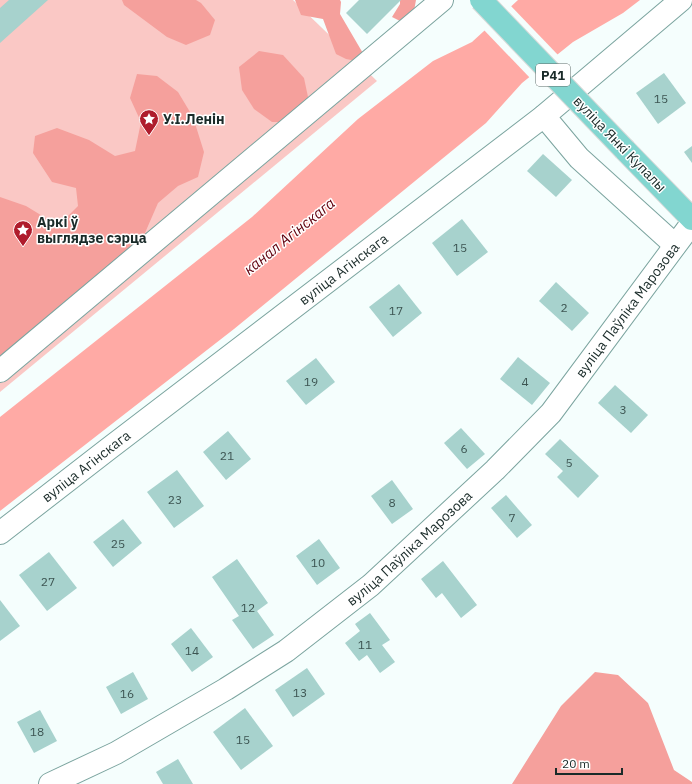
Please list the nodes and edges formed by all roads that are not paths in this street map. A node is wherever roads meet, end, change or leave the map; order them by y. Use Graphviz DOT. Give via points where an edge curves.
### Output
graph roads {
  1 [pos="481,0"];
  2 [pos="681,0"];
  3 [pos="439,3"];
  4 [pos="544,116"];
  5 [pos="692,219"];
  6 [pos="692,223"];
  7 [pos="675,245"];
  8 [pos="0,371"];
  9 [pos="0,533"];
  10 [pos="50,784"];
  1 -- 5 [label="main road, вуліца Янкі Купалы / Р41, bridge"];
  2 -- 4 [label="street, вуліца Агінскага"];
  3 -- 8 [label="street"];
  4 -- 7 [label="street" via="579,158"];
  4 -- 9 [label="street, вуліца Агінскага"];
  6 -- 7 [label="street, вуліца Паўліка Марозова"];
  7 -- 10 [label="street, вуліца Паўліка Марозова" via="551,413 495,470 371,585 286,650 226,690 116,754"];
}
